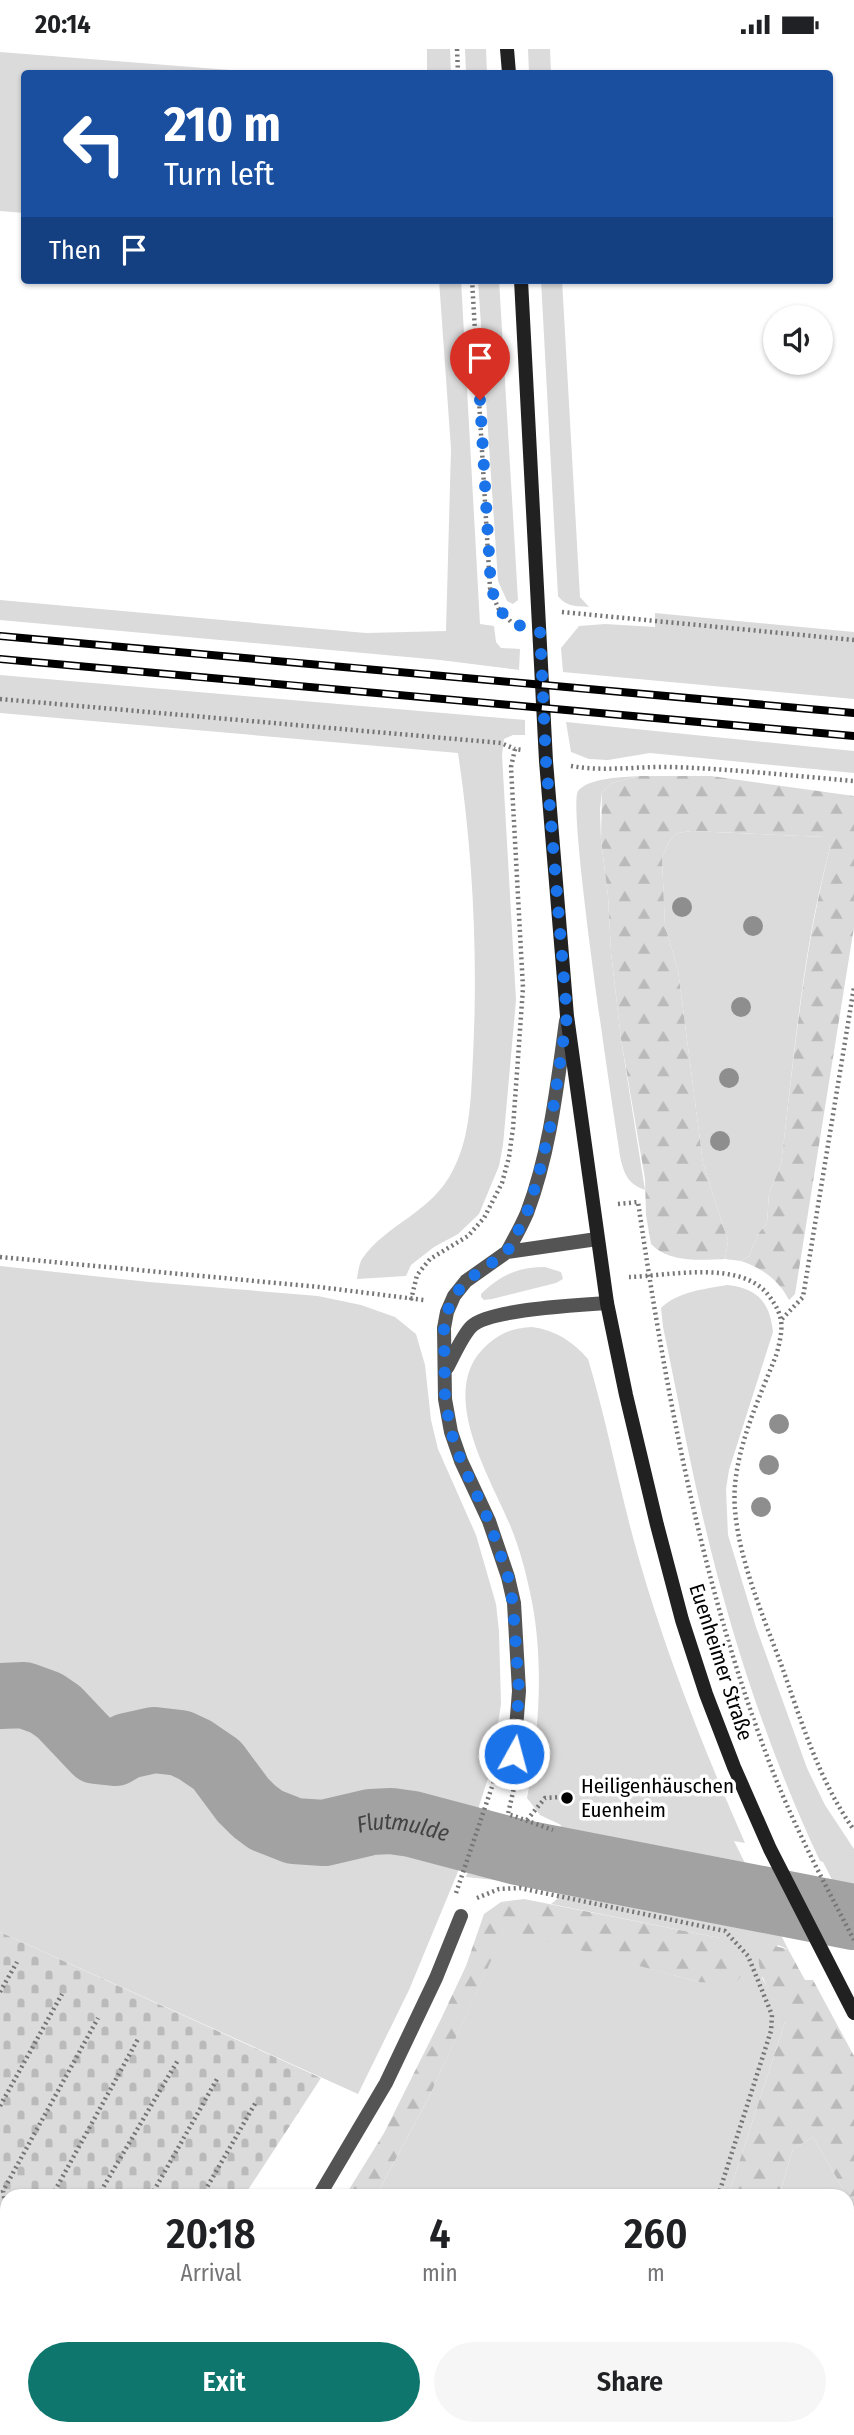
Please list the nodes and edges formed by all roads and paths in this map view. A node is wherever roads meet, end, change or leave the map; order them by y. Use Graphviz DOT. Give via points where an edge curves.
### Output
graph roads {
  1 [pos="457,49"];
  2 [pos="507,49"];
  3 [pos="458,70"];
  4 [pos="509,70"];
  5 [pos="472,284"];
  6 [pos="521,284"];
  7 [pos="540,609"];
  8 [pos="540,632"];
  9 [pos="854,640"];
  10 [pos="0,699"];
  11 [pos="546,743"];
  12 [pos="515,749"];
  13 [pos="546,761"];
  14 [pos="854,781"];
  15 [pos="854,987"];
  16 [pos="567,1016"];
  17 [pos="493,1204"];
  18 [pos="592,1206"];
  19 [pos="526,1216"];
  20 [pos="597,1239"];
  21 [pos="507,1252"];
  22 [pos="0,1257"];
  23 [pos="649,1276"];
  24 [pos="603,1277"];
  25 [pos="454,1296"];
  26 [pos="411,1300"];
  27 [pos="607,1303"];
  28 [pos="782,1319"];
  29 [pos="446,1368"];
  30 [pos="514,1754"];
  31 [pos="561,1797"];
  32 [pos="527,1820"];
  33 [pos="553,1830"];
  34 [pos="854,1830"];
  35 [pos="461,1875"];
  36 [pos="461,1916"];
  37 [pos="854,1940"];
  38 [pos="17,1962"];
  39 [pos="0,1992"];
  40 [pos="62,1994"];
  41 [pos="854,2013"];
  42 [pos="97,2018"];
  43 [pos="138,2039"];
  44 [pos="178,2060"];
  45 [pos="217,2079"];
  46 [pos="256,2102"];
  47 [pos="0,2106"];
  48 [pos="4,2189"];
  49 [pos="56,2189"];
  50 [pos="102,2189"];
  51 [pos="156,2189"];
  52 [pos="206,2189"];
  53 [pos="323,2189"];
  54 [pos="720,2189"];
  1 -- 3 [label="path"];
  2 -- 4 [label="main road"];
  5 -- 8 [label="path" via="491,588 510,623"];
  6 -- 7 [label="main road, Euenheimer Straße"];
  7 -- 8 [label="main road, Euenheimer Straße"];
  7 -- 9 [label="path"];
  8 -- 11 [label="main road, Euenheimer Straße"];
  10 -- 12 [label="path" via="501,743"];
  11 -- 12 [label="path"];
  11 -- 13 [label="main road, Euenheimer Straße"];
  12 -- 17 [label="path" via="511,767 521,1021 509,1157"];
  13 -- 14 [label="path" via="587,769 694,768"];
  13 -- 16 [label="main road, Euenheimer Straße"];
  15 -- 28 [label="path" via="803,1297"];
  16 -- 18 [label="main road, Euenheimer Straße"];
  16 -- 19 [label="street, Euenheimer Straße" via="551,1123"];
  17 -- 19 [label="path"];
  17 -- 26 [label="path" via="477,1228 430,1259 417,1275"];
  18 -- 20 [label="main road, Euenheimer Straße"];
  18 -- 23 [label="path" via="638,1202"];
  19 -- 21 [label="street, Euenheimer Straße"];
  20 -- 21 [label="street, Euenheimer Straße"];
  20 -- 24 [label="main road, Euenheimer Straße"];
  21 -- 25 [label="street, Euenheimer Straße" via="466,1281"];
  22 -- 26 [label="path"];
  23 -- 24 [label="path"];
  23 -- 28 [label="path" via="731,1273 764,1290"];
  23 -- 37 [label="path" via="717,1606 764,1749 811,1859"];
  24 -- 27 [label="main road, Euenheimer Straße"];
  25 -- 26 [label="path"];
  25 -- 29 [label="street, Euenheimer Straße" via="444,1328"];
  27 -- 29 [label="street" via="490,1317 472,1326"];
  27 -- 41 [label="main road, Euenheimer Straße" via="682,1620 734,1767"];
  28 -- 34 [label="path" via="777,1353 740,1456 735,1485 739,1539 814,1754"];
  29 -- 30 [label="street, Euenheimer Straße" via="451,1432 489,1521 513,1604 519,1691"];
  30 -- 32 [label="path" via="517,1772 508,1814"];
  30 -- 35 [label="path" via="499,1765"];
  31 -- 32 [label="path" via="545,1798"];
  32 -- 33 [label="path"];
  36 -- 53 [label="street" via="386,2083"];
  36 -- 54 [label="path" via="483,1894 520,1888 725,1931 748,1956 772,2015 771,2031"];
  38 -- 39 [label="path"];
  40 -- 47 [label="path"];
  42 -- 48 [label="path"];
  43 -- 49 [label="path"];
  44 -- 50 [label="path"];
  45 -- 51 [label="path"];
  46 -- 52 [label="path"];
}
